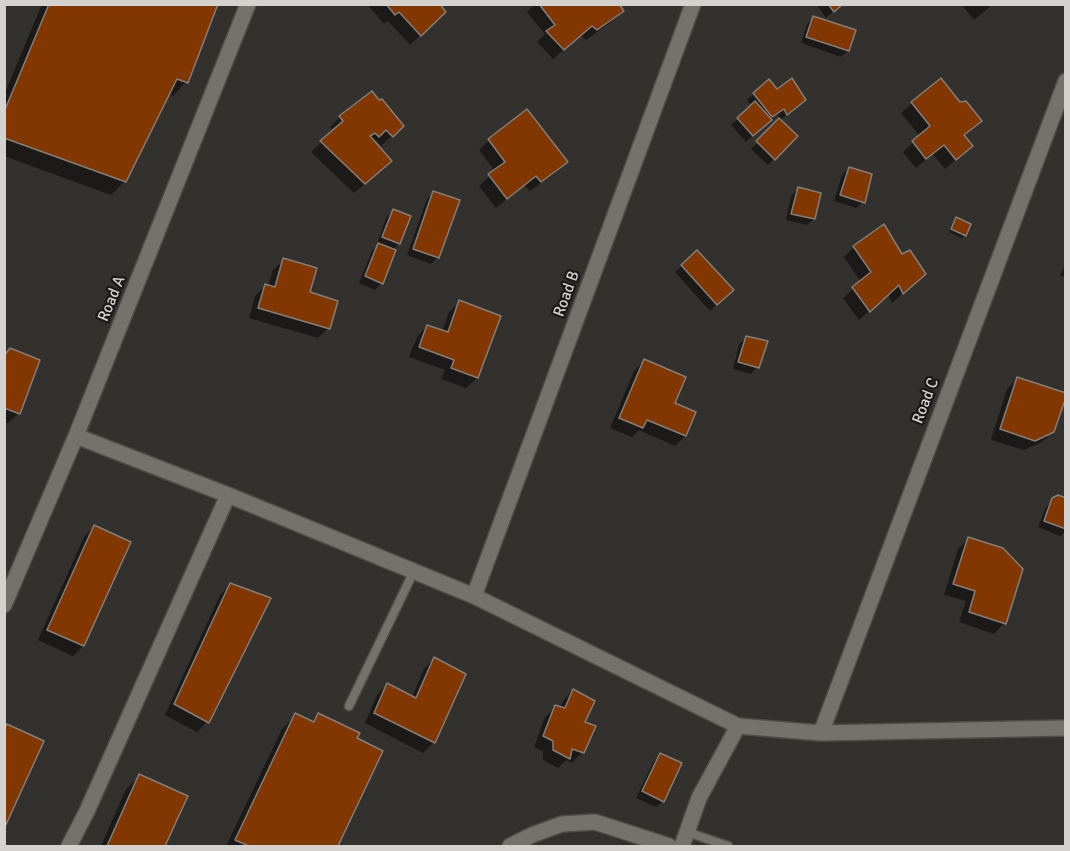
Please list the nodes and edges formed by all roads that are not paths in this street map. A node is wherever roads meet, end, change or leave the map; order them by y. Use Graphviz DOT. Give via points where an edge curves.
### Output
graph roads {
  1 [pos="248,4"];
  2 [pos="693,4"];
  3 [pos="1065,81"];
  4 [pos="76,436"];
  5 [pos="228,495"];
  6 [pos="414,571"];
  7 [pos="474,596"];
  8 [pos="4,605"];
  9 [pos="349,706"];
  10 [pos="738,726"];
  11 [pos="1065,728"];
  12 [pos="820,733"];
  13 [pos="685,839"];
  14 [pos="69,846"];
  15 [pos="510,846"];
  16 [pos="669,846"];
  17 [pos="728,846"];
  1 -- 4 [label="street, Road A"];
  2 -- 7 [label="street, Road B"];
  3 -- 12 [label="street, Road C"];
  4 -- 5 [label="street"];
  4 -- 8 [label="street, Road A"];
  5 -- 6 [label="street"];
  5 -- 14 [label="street"];
  6 -- 7 [label="street"];
  6 -- 9 [label="lane"];
  7 -- 10 [label="street"];
  10 -- 12 [label="street"];
  10 -- 13 [label="street" via="699,798"];
  11 -- 12 [label="street"];
  13 -- 17 [label="lane"];
  15 -- 16 [label="street" via="562,824 595,822"];
}
